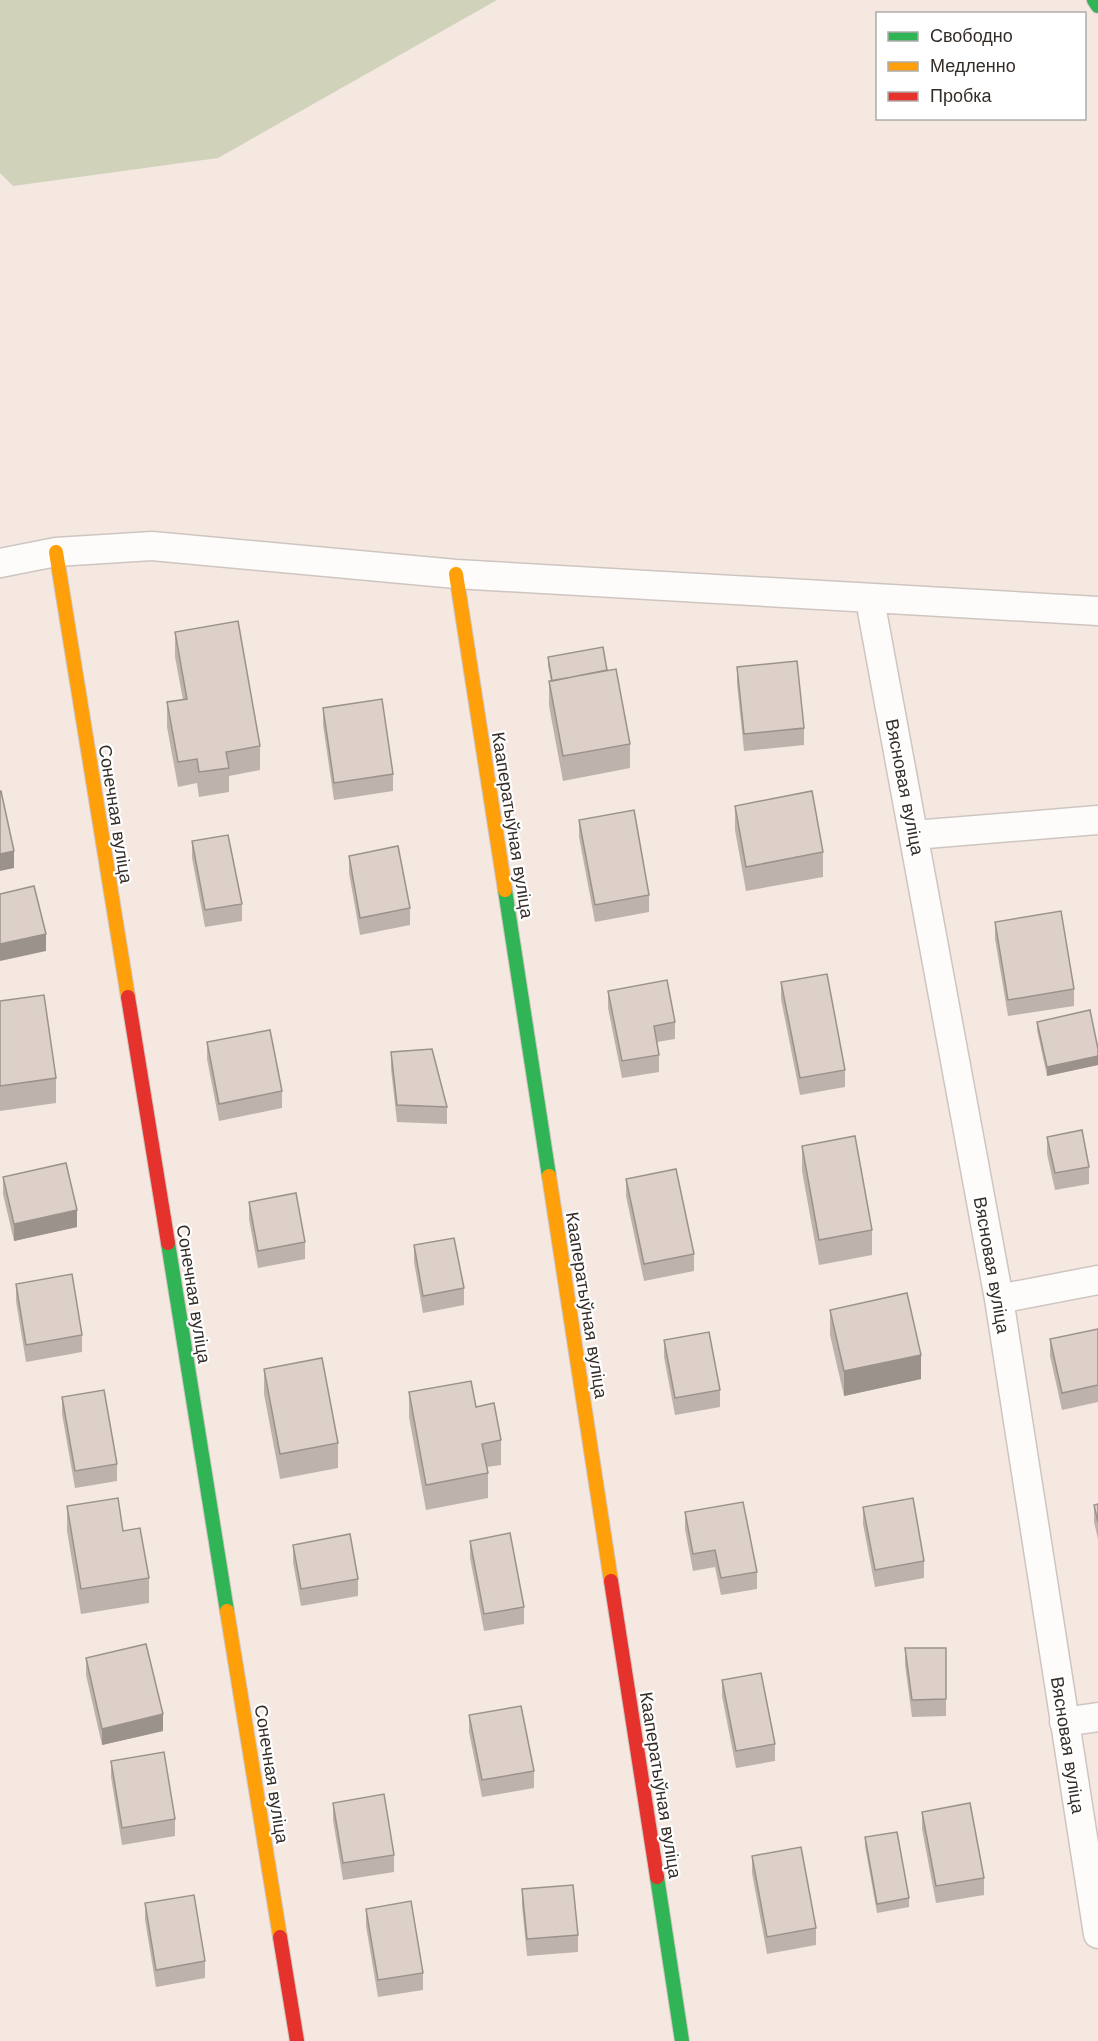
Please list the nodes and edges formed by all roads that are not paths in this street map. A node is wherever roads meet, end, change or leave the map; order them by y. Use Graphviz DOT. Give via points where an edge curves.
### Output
graph roads {
  1 [pos="1094,0"];
  2 [pos="1098,6"];
  3 [pos="56,552"];
  4 [pos="0,562"];
  5 [pos="456,574"];
  6 [pos="870,600"];
  7 [pos="1098,611"];
  8 [pos="1098,820"];
  9 [pos="914,835"];
  10 [pos="1098,1280"];
  11 [pos="999,1299"];
  12 [pos="1098,1717"];
  13 [pos="1064,1722"];
  14 [pos="1098,1934"];
  15 [pos="297,2041"];
  16 [pos="682,2041"];
  1 -- 2 [label="street"];
  3 -- 4 [label="street"];
  3 -- 5 [label="street" via="152,546"];
  3 -- 15 [label="street, Сонечная вуліца"];
  5 -- 6 [label="street"];
  5 -- 16 [label="street, Кааператыўная вуліца"];
  6 -- 7 [label="street"];
  6 -- 9 [label="street, Вясновая вуліца"];
  8 -- 9 [label="street"];
  9 -- 11 [label="street, Вясновая вуліца"];
  10 -- 11 [label="street"];
  11 -- 13 [label="street, Вясновая вуліца"];
  12 -- 13 [label="street"];
  13 -- 14 [label="street, Вясновая вуліца"];
}
